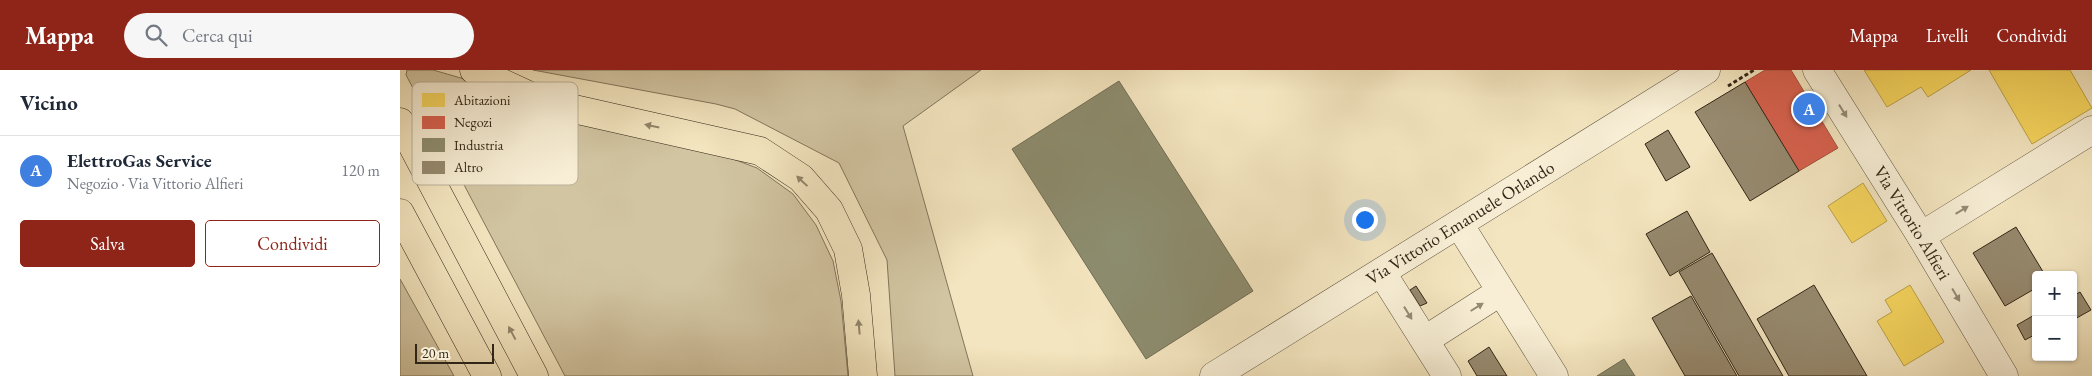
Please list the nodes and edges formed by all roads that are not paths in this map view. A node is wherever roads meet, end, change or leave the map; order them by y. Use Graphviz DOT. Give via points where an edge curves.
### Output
graph roads {
  1 [pos="474,70"];
  2 [pos="1817,70"];
  3 [pos="1714,80"];
  4 [pos="500,82"];
  5 [pos="578,110"];
  6 [pos="400,122"];
  7 [pos="2092,130"];
  8 [pos="412,145"];
  9 [pos="433,185"];
  10 [pos="400,213"];
  11 [pos="1459,224"];
  12 [pos="1920,236"];
  13 [pos="400,240"];
  14 [pos="1382,273"];
  15 [pos="1500,292"];
  16 [pos="1425,340"];
  17 [pos="469,342"];
  18 [pos="1224,373"];
  19 [pos="487,376"];
  20 [pos="534,376"];
  21 [pos="863,376"];
  22 [pos="1447,376"];
  23 [pos="1554,376"];
  24 [pos="2004,376"];
  4 -- 1 [label="highway, one-way"];
  2 -- 12 [label="street, Via Vittorio Alfieri, one-way"];
  3 -- 11 [label="street, Via Vittorio Emanuele Orlando"];
  21 -- 5 [label="highway, one-way" via="856,295 848,249 829,210 802,178 760,150"];
  8 -- 6 [label="highway, one-way"];
  12 -- 7 [label="street, one-way"];
  20 -- 9 [label="highway, one-way"];
  10 -- 17 [label="highway"];
  11 -- 14 [label="street, Via Vittorio Emanuele Orlando"];
  11 -- 15 [label="street"];
  12 -- 24 [label="street, Via Vittorio Alfieri, one-way"];
  13 -- 17 [label="highway"];
  14 -- 16 [label="street, one-way"];
  14 -- 18 [label="street, Via Vittorio Emanuele Orlando"];
  16 -- 15 [label="street, one-way"];
  15 -- 23 [label="street"];
  16 -- 22 [label="street"];
  17 -- 19 [label="highway"];
}
